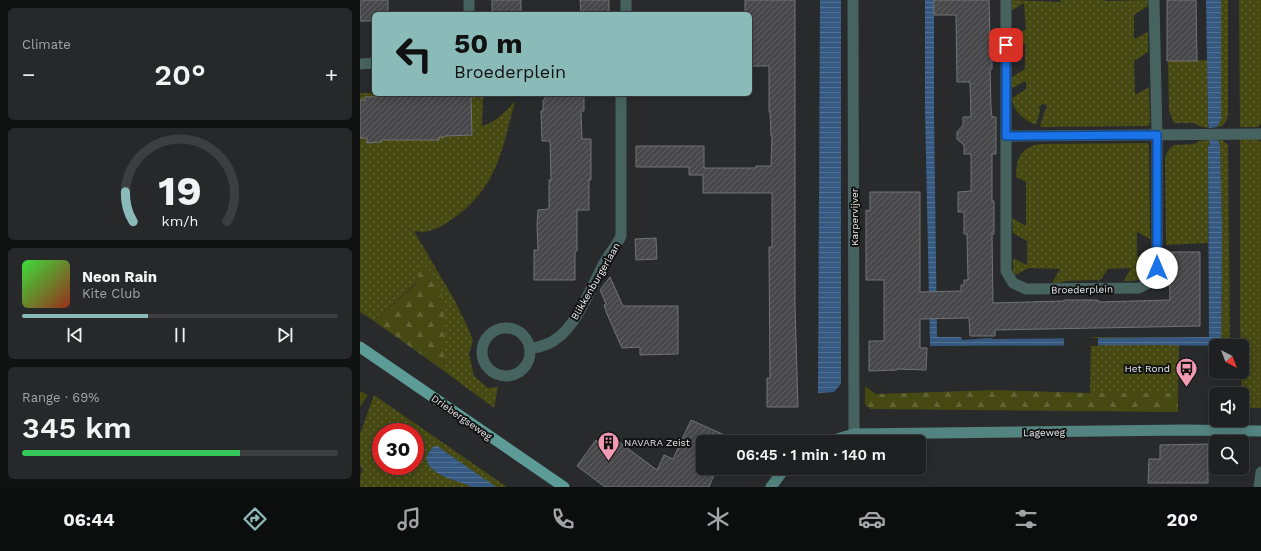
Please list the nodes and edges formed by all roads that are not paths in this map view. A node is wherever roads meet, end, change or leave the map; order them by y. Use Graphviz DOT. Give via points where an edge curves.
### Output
graph roads {
  1 [pos="469,0"];
  2 [pos="626,0"];
  3 [pos="853,0"];
  4 [pos="1006,0"];
  5 [pos="1154,0"];
  6 [pos="469,12"];
  7 [pos="626,12"];
  8 [pos="372,63"];
  9 [pos="360,64"];
  10 [pos="621,96"];
  11 [pos="1261,134"];
  12 [pos="1157,135"];
  13 [pos="1006,136"];
  14 [pos="360,347"];
  15 [pos="530,349"];
  16 [pos="1261,431"];
  17 [pos="854,434"];
  18 [pos="851,435"];
  19 [pos="1261,472"];
  20 [pos="780,475"];
  21 [pos="564,487"];
  22 [pos="771,487"];
  23 [pos="1259,487"];
  1 -- 6 [label="street"];
  2 -- 7 [label="street"];
  3 -- 17 [label="street, Karpervijver"];
  4 -- 13 [label="street, Broederplein"];
  5 -- 12 [label="street, Broederplein"];
  8 -- 9 [label="street"];
  10 -- 15 [label="street, Blikkenburgerlaan" via="619,241 566,330 545,345"];
  11 -- 12 [label="street"];
  12 -- 13 [label="street"];
  12 -- 13 [label="street, Broederplein" via="1157,268 1152,281 1139,288 1026,289 1013,283 1006,271"];
  14 -- 21 [label="main road, Driebergseweg"];
  15 -- 15 [label="street" via="527,365 522,371 507,377 492,372 482,360 481,352 487,336 501,328 517,330 524,335"];
  16 -- 17 [label="main road, Lageweg"];
  17 -- 18 [label="main road, Lageweg"];
  19 -- 23 [label="street"];
  20 -- 22 [label="main road"];
}
